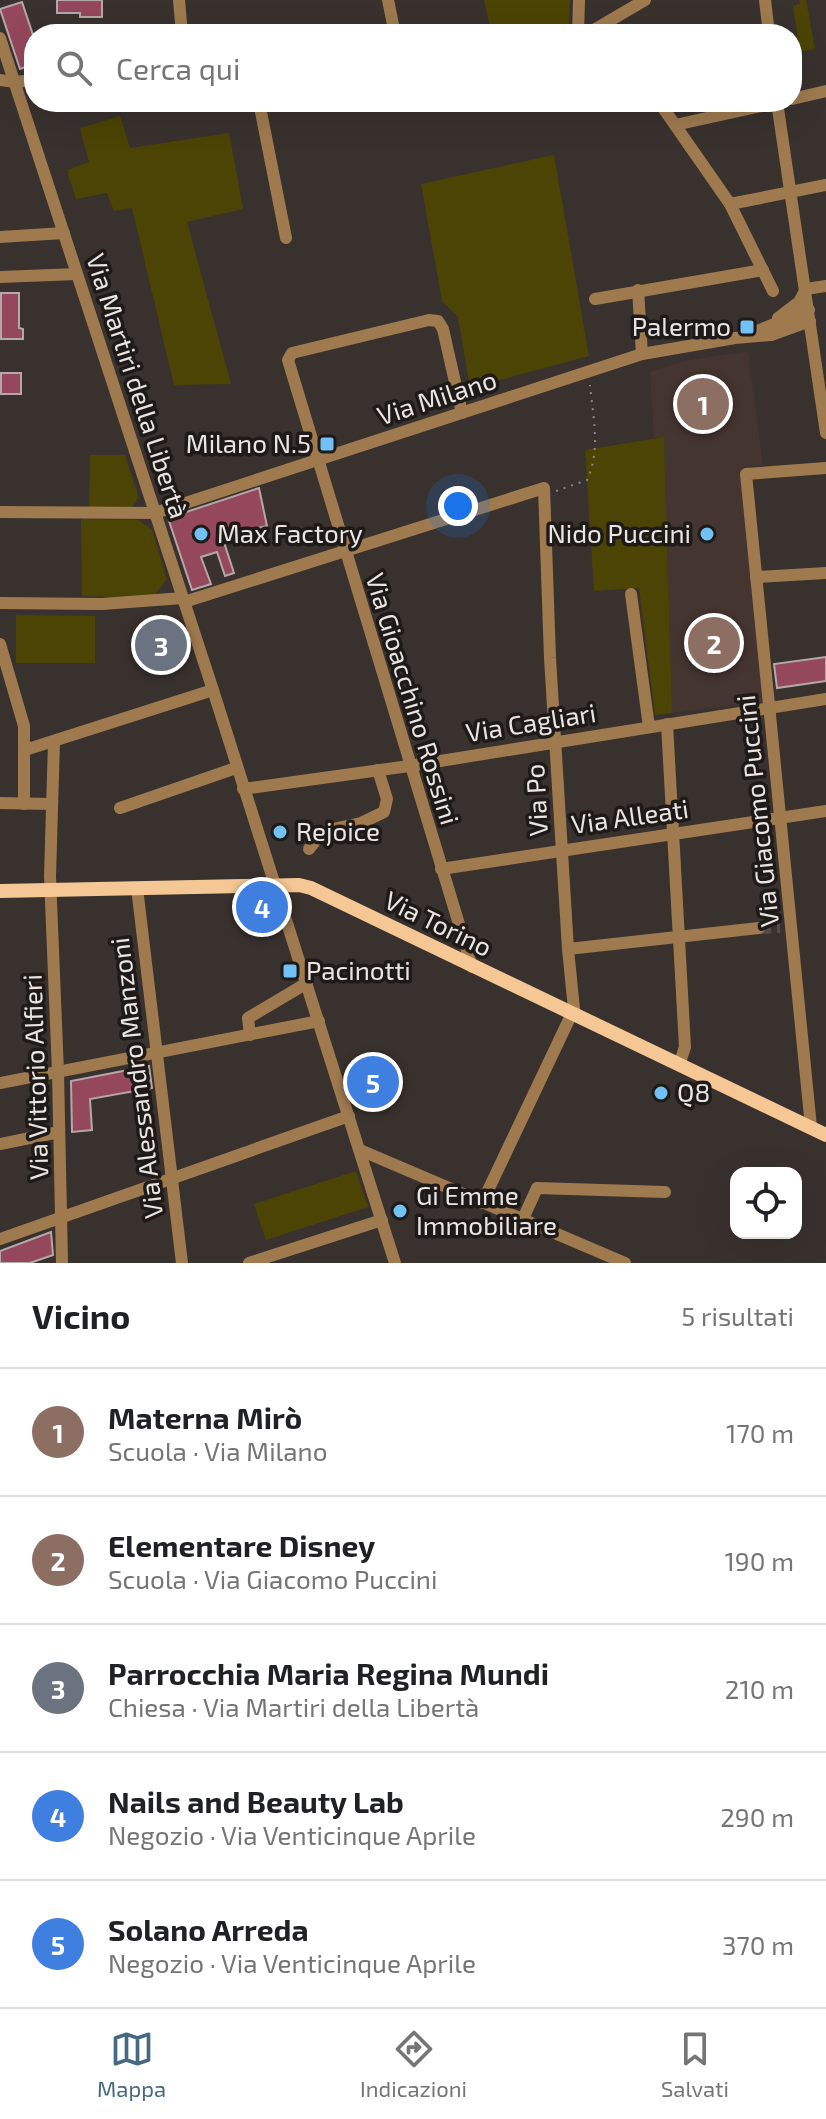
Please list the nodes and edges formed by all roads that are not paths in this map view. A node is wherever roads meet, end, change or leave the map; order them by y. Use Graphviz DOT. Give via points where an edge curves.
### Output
graph roads {
  1 [pos="179,0"];
  2 [pos="388,0"];
  3 [pos="579,0"];
  4 [pos="645,0"];
  5 [pos="765,0"];
  6 [pos="181,24"];
  7 [pos="393,24"];
  8 [pos="578,24"];
  9 [pos="604,24"];
  10 [pos="768,24"];
  11 [pos="0,38"];
  12 [pos="0,80"];
  13 [pos="24,81"];
  14 [pos="15,82"];
  15 [pos="826,91"];
  16 [pos="802,97"];
  17 [pos="24,110"];
  18 [pos="25,112"];
  19 [pos="261,112"];
  20 [pos="666,112"];
  21 [pos="733,112"];
  22 [pos="780,112"];
  23 [pos="675,125"];
  24 [pos="826,185"];
  25 [pos="792,191"];
  26 [pos="730,204"];
  27 [pos="64,233"];
  28 [pos="0,237"];
  29 [pos="286,238"];
  30 [pos="763,270"];
  31 [pos="77,274"];
  32 [pos="0,277"];
  33 [pos="826,286"];
  34 [pos="806,289"];
  35 [pos="638,290"];
  36 [pos="773,291"];
  37 [pos="595,299"];
  38 [pos="810,316"];
  39 [pos="764,328"];
  40 [pos="785,330"];
  41 [pos="735,338"];
  42 [pos="813,342"];
  43 [pos="642,354"];
  44 [pos="822,380"];
  45 [pos="462,413"];
  46 [pos="826,433"];
  47 [pos="316,459"];
  48 [pos="826,468"];
  49 [pos="0,512"];
  50 [pos="155,513"];
  51 [pos="344,552"];
  52 [pos="826,573"];
  53 [pos="756,577"];
  54 [pos="631,594"];
  55 [pos="183,600"];
  56 [pos="0,603"];
  57 [pos="0,644"];
  58 [pos="213,690"];
  59 [pos="826,699"];
  60 [pos="769,708"];
  61 [pos="667,724"];
  62 [pos="649,727"];
  63 [pos="556,741"];
  64 [pos="54,742"];
  65 [pos="25,750"];
  66 [pos="409,766"];
  67 [pos="236,768"];
  68 [pos="378,770"];
  69 [pos="243,789"];
  70 [pos="0,803"];
  71 [pos="24,804"];
  72 [pos="51,804"];
  73 [pos="120,808"];
  74 [pos="826,811"];
  75 [pos="782,818"];
  76 [pos="673,833"];
  77 [pos="309,849"];
  78 [pos="562,850"];
  79 [pos="441,869"];
  80 [pos="277,886"];
  81 [pos="137,888"];
  82 [pos="52,890"];
  83 [pos="0,891"];
  84 [pos="759,928"];
  85 [pos="679,936"];
  86 [pos="568,949"];
  87 [pos="472,967"];
  88 [pos="307,983"];
  89 [pos="572,1014"];
  90 [pos="319,1021"];
  91 [pos="250,1035"];
  92 [pos="156,1054"];
  93 [pos="679,1065"];
  94 [pos="58,1072"];
  95 [pos="0,1083"];
  96 [pos="349,1116"];
  97 [pos="811,1127"];
  98 [pos="59,1132"];
  99 [pos="826,1135"];
  100 [pos="0,1144"];
  101 [pos="360,1150"];
  102 [pos="171,1177"];
  103 [pos="665,1192"];
  104 [pos="482,1203"];
  105 [pos="62,1216"];
  106 [pos="382,1220"];
  107 [pos="522,1221"];
  108 [pos="0,1239"];
  109 [pos="62,1263"];
  110 [pos="182,1263"];
  111 [pos="249,1263"];
  112 [pos="395,1263"];
  113 [pos="625,1263"];
  1 -- 6 [label="street"];
  2 -- 7 [label="street"];
  3 -- 8 [label="street"];
  4 -- 9 [label="street"];
  5 -- 10 [label="street"];
  11 -- 14 [label="street, Via Martiri della Libertà"];
  12 -- 14 [label="street"];
  13 -- 14 [label="street"];
  14 -- 17 [label="street, Via Martiri della Libertà"];
  15 -- 16 [label="street"];
  18 -- 27 [label="street, Via Martiri della Libertà"];
  19 -- 29 [label="street"];
  20 -- 23 [label="street"];
  21 -- 23 [label="street"];
  22 -- 25 [label="street"];
  23 -- 26 [label="street"];
  24 -- 25 [label="street"];
  25 -- 26 [label="street"];
  25 -- 34 [label="street"];
  26 -- 30 [label="street"];
  27 -- 28 [label="street"];
  27 -- 31 [label="street, Via Martiri della Libertà"];
  30 -- 35 [label="street"];
  30 -- 36 [label="street"];
  31 -- 32 [label="street"];
  31 -- 50 [label="street, Via Martiri della Libertà"];
  33 -- 34 [label="street"];
  34 -- 38 [label="street"];
  34 -- 39 [label="street" via="799,302"];
  35 -- 37 [label="street"];
  35 -- 43 [label="street"];
  38 -- 39 [label="street, Via Milano"];
  38 -- 40 [label="street, Via Milano"];
  38 -- 42 [label="street"];
  39 -- 41 [label="street, Via Milano"];
  40 -- 41 [label="street, Via Milano"];
  40 -- 42 [label="street" via="803,333"];
  41 -- 43 [label="street, Via Milano"];
  42 -- 44 [label="street"];
  43 -- 45 [label="street, Via Milano"];
  44 -- 46 [label="street"];
  45 -- 47 [label="street, Via Milano"];
  45 -- 47 [label="street, Via Gioacchino Rossini" via="438,321 292,353 288,360"];
  47 -- 50 [label="street, Via Milano"];
  47 -- 51 [label="street, Via Gioacchino Rossini"];
  48 -- 53 [label="street, Via Giacomo Puccini" via="746,474"];
  49 -- 50 [label="street, Via Milano"];
  50 -- 55 [label="street, Via Martiri della Libertà"];
  51 -- 55 [label="street"];
  51 -- 63 [label="street, Via Po" via="544,491"];
  51 -- 66 [label="street, Via Gioacchino Rossini"];
  52 -- 53 [label="street"];
  53 -- 60 [label="street, Via Giacomo Puccini"];
  54 -- 62 [label="street"];
  55 -- 56 [label="street"];
  55 -- 58 [label="street, Via Martiri della Libertà"];
  57 -- 65 [label="street" via="24,726"];
  58 -- 64 [label="street"];
  58 -- 67 [label="street, Via Martiri della Libertà"];
  59 -- 60 [label="street, Via Cagliari"];
  60 -- 61 [label="street, Via Cagliari"];
  60 -- 75 [label="street, Via Giacomo Puccini"];
  61 -- 62 [label="street, Via Cagliari"];
  61 -- 76 [label="street"];
  62 -- 63 [label="street, Via Cagliari"];
  63 -- 66 [label="street, Via Cagliari"];
  63 -- 78 [label="street, Via Po"];
  64 -- 65 [label="street"];
  64 -- 72 [label="street, Via Vittorio Alfieri"];
  65 -- 71 [label="street"];
  66 -- 68 [label="street, Via Cagliari"];
  66 -- 79 [label="street, Via Gioacchino Rossini"];
  67 -- 69 [label="street, Via Martiri della Libertà"];
  67 -- 73 [label="street"];
  68 -- 69 [label="street, Via Cagliari"];
  68 -- 77 [label="street" via="387,799 384,812 323,831"];
  69 -- 80 [label="street, Via Martiri della Libertà"];
  70 -- 71 [label="street"];
  71 -- 72 [label="street"];
  72 -- 82 [label="street, Via Vittorio Alfieri"];
  74 -- 75 [label="street, Via Alleati"];
  75 -- 76 [label="street, Via Alleati"];
  75 -- 97 [label="street, Via Giacomo Puccini" via="786,926"];
  76 -- 78 [label="street, Via Alleati"];
  76 -- 85 [label="street"];
  78 -- 79 [label="street, Via Alleati"];
  78 -- 86 [label="street, Via Po"];
  79 -- 87 [label="street, Via Gioacchino Rossini"];
  80 -- 81 [label="main road, Via Torino"];
  80 -- 87 [label="main road, Via Torino" via="311,888"];
  80 -- 88 [label="street, Via Martiri della Libertà"];
  81 -- 82 [label="main road, Via Torino"];
  81 -- 92 [label="street, Via Alessandro Manzoni"];
  82 -- 83 [label="main road, Via Torino"];
  82 -- 94 [label="street, Via Vittorio Alfieri"];
  84 -- 85 [label="street"];
  85 -- 86 [label="street"];
  85 -- 93 [label="street" via="685,1047"];
  86 -- 89 [label="street, Via Po"];
  87 -- 89 [label="main road, Via Torino"];
  88 -- 90 [label="street, Via Martiri della Libertà"];
  88 -- 91 [label="street" via="248,1018"];
  89 -- 93 [label="main road, Via Torino"];
  89 -- 104 [label="street"];
  90 -- 91 [label="street"];
  90 -- 96 [label="street, Via Martiri della Libertà"];
  91 -- 92 [label="street"];
  92 -- 94 [label="street"];
  92 -- 102 [label="street, Via Alessandro Manzoni"];
  93 -- 97 [label="main road, Via Torino"];
  94 -- 95 [label="street"];
  94 -- 98 [label="street, Via Vittorio Alfieri"];
  96 -- 101 [label="street, Via Martiri della Libertà"];
  96 -- 102 [label="street"];
  97 -- 99 [label="main road, Via Torino"];
  98 -- 100 [label="street"];
  98 -- 105 [label="street, Via Vittorio Alfieri"];
  101 -- 104 [label="street"];
  101 -- 106 [label="street, Via Martiri della Libertà"];
  102 -- 105 [label="street"];
  102 -- 110 [label="street, Via Alessandro Manzoni"];
  103 -- 107 [label="street" via="537,1188"];
  104 -- 107 [label="street"];
  105 -- 108 [label="street"];
  105 -- 109 [label="street, Via Vittorio Alfieri"];
  106 -- 111 [label="street"];
  106 -- 112 [label="street, Via Martiri della Libertà"];
  107 -- 113 [label="street"];
}
